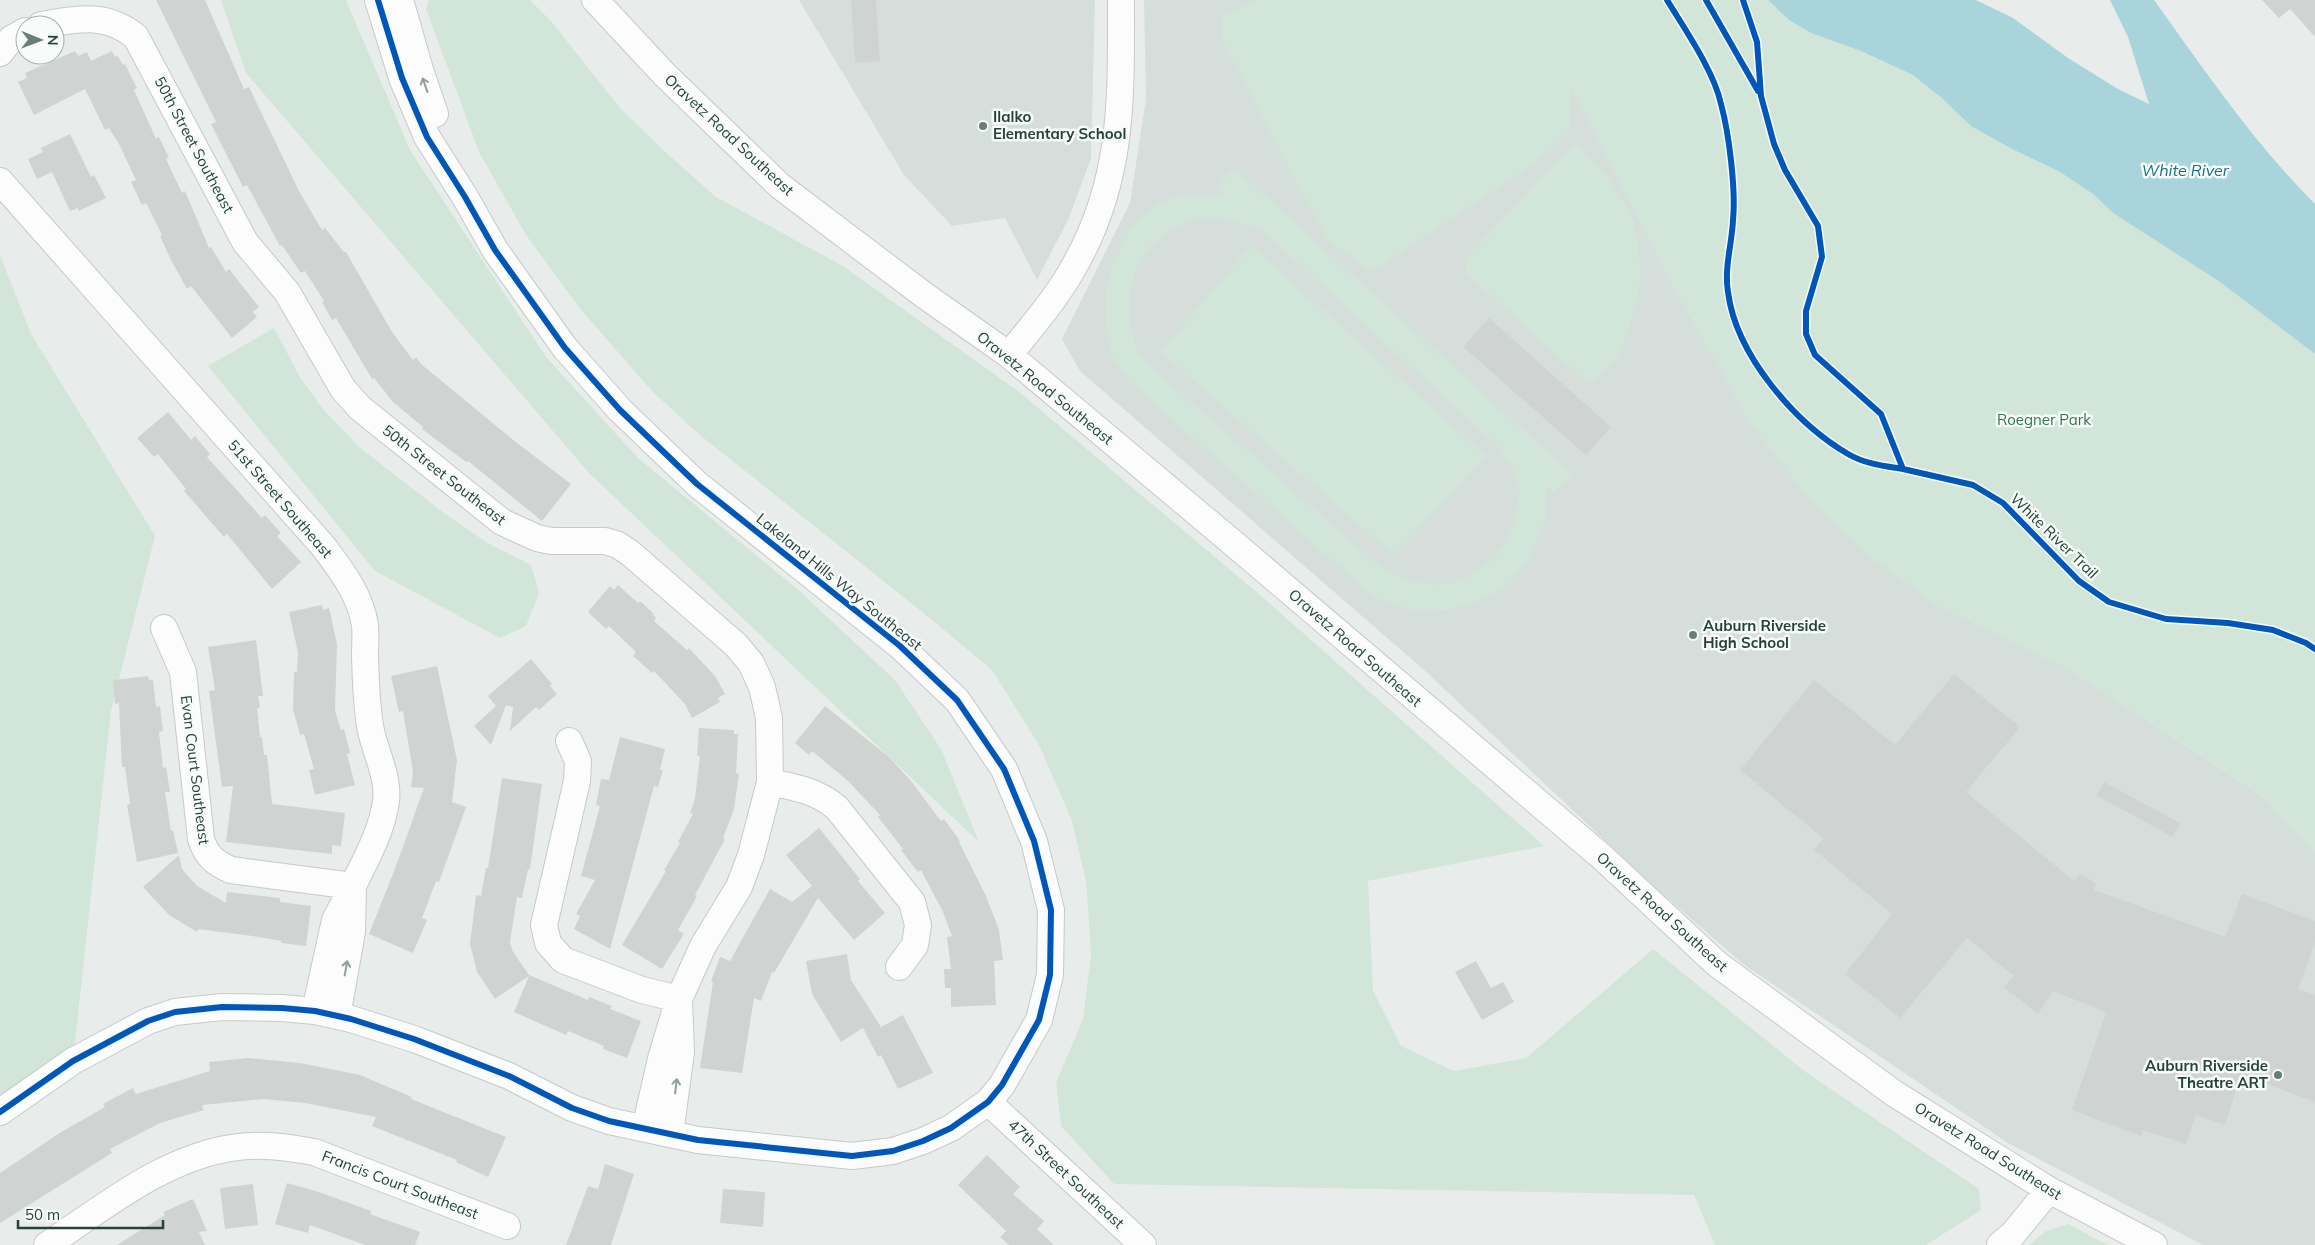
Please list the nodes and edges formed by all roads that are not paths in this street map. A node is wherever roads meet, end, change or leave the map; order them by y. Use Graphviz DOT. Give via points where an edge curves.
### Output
graph roads {
  1 [pos="378,0"];
  2 [pos="400,0"];
  3 [pos="595,0"];
  4 [pos="1121,0"];
  5 [pos="65,23"];
  6 [pos="15,37"];
  7 [pos="0,53"];
  8 [pos="0,181"];
  9 [pos="465,197"];
  10 [pos="1009,355"];
  11 [pos="164,628"];
  12 [pos="569,741"];
  13 [pos="770,782"];
  14 [pos="352,886"];
  15 [pos="900,967"];
  16 [pos="679,999"];
  17 [pos="326,1013"];
  18 [pos="988,1102"];
  19 [pos="0,1112"];
  20 [pos="658,1131"];
  21 [pos="2049,1190"];
  22 [pos="507,1226"];
  23 [pos="46,1245"];
  24 [pos="1143,1245"];
  25 [pos="2000,1245"];
  26 [pos="2154,1245"];
  1 -- 9 [label="street, Lakeland Hills Way Southeast" via="402,78 427,137"];
  9 -- 2 [label="street, Lakeland Hills Way Southeast, one-way" via="421,73"];
  3 -- 10 [label="street, Oravetz Road Southeast" via="666,75 780,186"];
  4 -- 10 [label="street" via="1118,136 1106,196 1071,272"];
  5 -- 13 [label="street, 50th Street Southeast" via="106,20 123,26 136,37 245,242 287,292 343,389 360,408 502,522 537,538 605,541 624,549 736,645 751,663 762,687 769,718"];
  6 -- 7 [label="street"];
  8 -- 14 [label="street, 51st Street Southeast" via="323,546 344,573 358,601 365,626 368,714 384,777 386,800 376,837"];
  9 -- 18 [label="street, Lakeland Hills Way Southeast" via="519,286 565,348 620,410 697,484 900,646 958,700 1004,769 1034,841 1051,910 1050,975 1039,1020 1002,1085"];
  10 -- 21 [label="street, Oravetz Road Southeast" via="1602,857 1717,964 1895,1094"];
  11 -- 14 [label="street, Evan Court Southeast" via="184,672 201,839 206,853 215,863 231,870"];
  12 -- 16 [label="street" via="578,761 577,781 544,924 548,943 563,960 642,990"];
  13 -- 15 [label="street" via="808,790 837,808 912,902 918,925 915,945"];
  13 -- 16 [label="street, 50th Street Southeast" via="739,887 703,946"];
  14 -- 17 [label="street, 51st Street Southeast" via="352,932"];
  16 -- 20 [label="street, 50th Street Southeast" via="680,1052"];
  17 -- 19 [label="street, Lakeland Hills Way Southeast" via="222,1007 175,1012 148,1021 73,1061"];
  17 -- 20 [label="street, Lakeland Hills Way Southeast" via="423,1042 509,1076 572,1108"];
  18 -- 20 [label="street, Lakeland Hills Way Southeast" via="951,1128 923,1141 893,1151 852,1156"];
  18 -- 24 [label="street, 47th Street Southeast"];
  21 -- 25 [label="street"];
  21 -- 26 [label="street, Oravetz Road Southeast"];
  22 -- 23 [label="street, Francis Court Southeast" via="314,1152 258,1146 231,1148 178,1164"];
}
